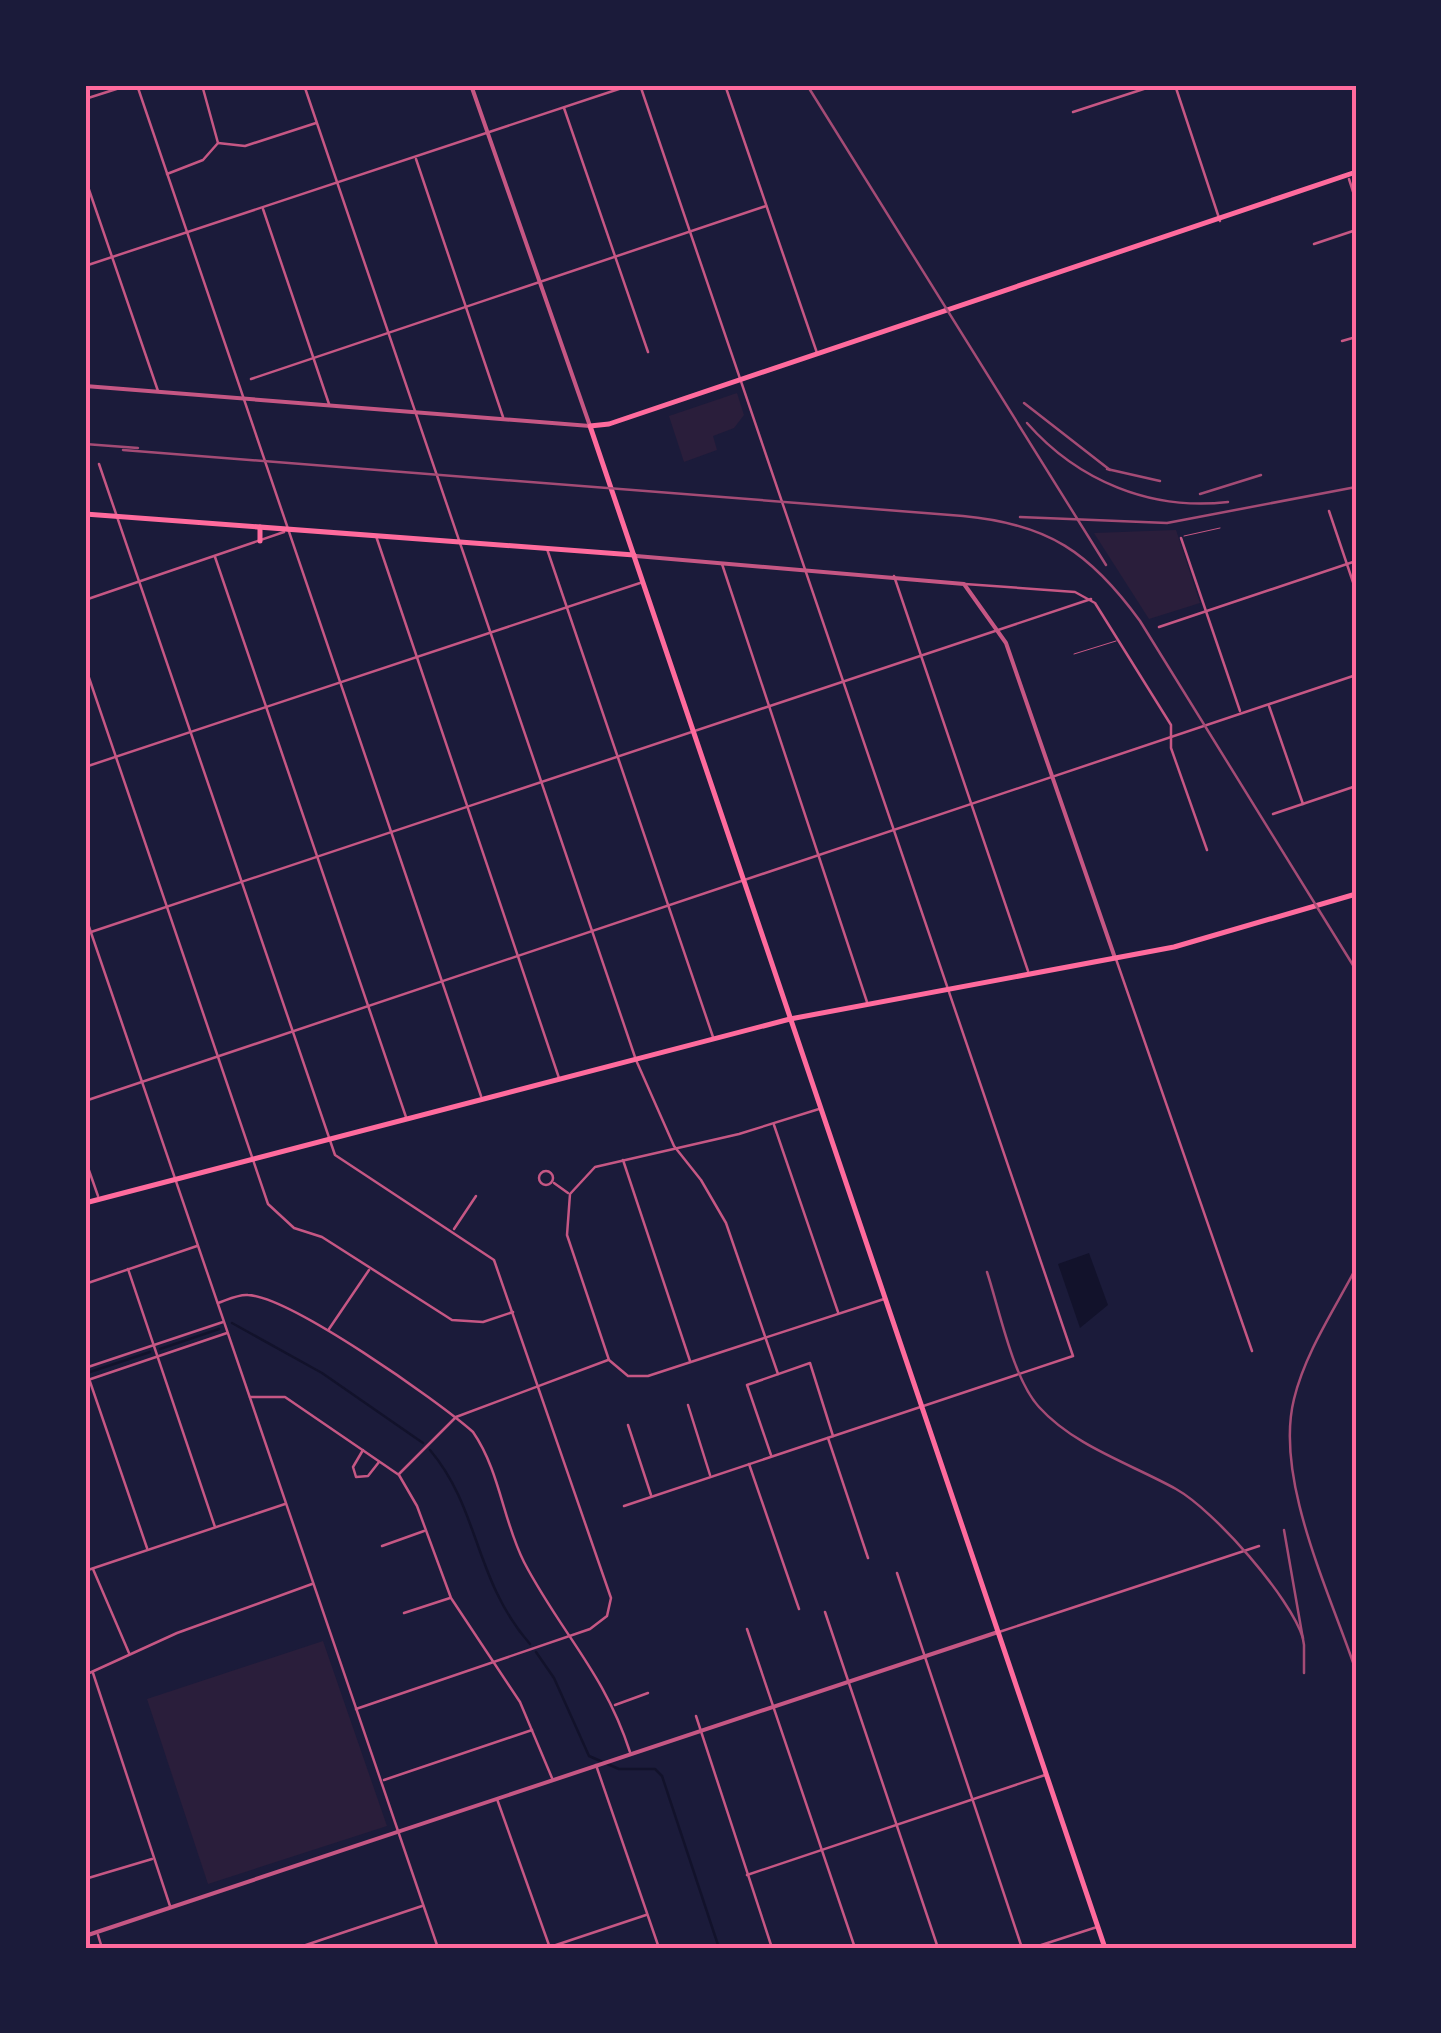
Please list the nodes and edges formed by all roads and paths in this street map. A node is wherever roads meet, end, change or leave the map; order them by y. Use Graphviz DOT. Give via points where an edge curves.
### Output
graph roads {
  1 [pos="128,85"];
  2 [pos="136,85"];
  3 [pos="202,85"];
  4 [pos="304,85"];
  5 [pos="471,85"];
  6 [pos="631,85"];
  7 [pos="640,85"];
  8 [pos="724,85"];
  9 [pos="1156,85"];
  10 [pos="1175,85"];
  11 [pos="85,99"];
  12 [pos="564,107"];
  13 [pos="1073,112"];
  14 [pos="318,123"];
  15 [pos="488,132"];
  16 [pos="218,143"];
  17 [pos="415,157"];
  18 [pos="1356,172"];
  19 [pos="167,174"];
  20 [pos="1348,176"];
  21 [pos="85,178"];
  22 [pos="338,182"];
  23 [pos="1356,201"];
  24 [pos="766,206"];
  25 [pos="263,208"];
  26 [pos="1220,221"];
  27 [pos="1356,230"];
  28 [pos="187,232"];
  29 [pos="690,232"];
  30 [pos="1314,244"];
  31 [pos="112,257"];
  32 [pos="616,257"];
  33 [pos="85,266"];
  34 [pos="540,282"];
  35 [pos="465,307"];
  36 [pos="390,332"];
  37 [pos="1356,337"];
  38 [pos="1342,341"];
  39 [pos="648,352"];
  40 [pos="818,356"];
  41 [pos="314,358"];
  42 [pos="252,379"];
  43 [pos="741,382"];
  44 [pos="85,386"];
  45 [pos="158,392"];
  46 [pos="244,398"];
  47 [pos="329,404"];
  48 [pos="417,410"];
  49 [pos="504,418"];
  50 [pos="590,426"];
  51 [pos="99,464"];
  52 [pos="1329,511"];
  53 [pos="85,514"];
  54 [pos="117,517"];
  55 [pos="260,527"];
  56 [pos="1220,528"];
  57 [pos="290,530"];
  58 [pos="375,534"];
  59 [pos="1181,538"];
  60 [pos="260,541"];
  61 [pos="462,541"];
  62 [pos="547,549"];
  63 [pos="634,555"];
  64 [pos="215,557"];
  65 [pos="1356,561"];
  66 [pos="721,562"];
  67 [pos="1347,564"];
  68 [pos="806,568"];
  69 [pos="894,576"];
  70 [pos="139,581"];
  71 [pos="643,582"];
  72 [pos="964,584"];
  73 [pos="1356,591"];
  74 [pos="1092,599"];
  75 [pos="85,600"];
  76 [pos="566,607"];
  77 [pos="1206,611"];
  78 [pos="1160,627"];
  79 [pos="1000,630"];
  80 [pos="492,632"];
  81 [pos="1118,640"];
  82 [pos="1074,654"];
  83 [pos="416,656"];
  84 [pos="921,656"];
  85 [pos="85,666"];
  86 [pos="1356,675"];
  87 [pos="845,681"];
  88 [pos="341,682"];
  89 [pos="1268,704"];
  90 [pos="266,706"];
  91 [pos="770,706"];
  92 [pos="1241,712"];
  93 [pos="190,732"];
  94 [pos="694,732"];
  95 [pos="1171,736"];
  96 [pos="116,756"];
  97 [pos="618,757"];
  98 [pos="85,767"];
  99 [pos="1052,778"];
  100 [pos="542,782"];
  101 [pos="1356,786"];
  102 [pos="1302,804"];
  103 [pos="971,806"];
  104 [pos="468,807"];
  105 [pos="1273,814"];
  106 [pos="896,831"];
  107 [pos="392,832"];
  108 [pos="1207,850"];
  109 [pos="820,856"];
  110 [pos="318,857"];
  111 [pos="242,882"];
  112 [pos="744,882"];
  113 [pos="1356,894"];
  114 [pos="168,906"];
  115 [pos="668,907"];
  116 [pos="85,915"];
  117 [pos="91,932"];
  118 [pos="593,932"];
  119 [pos="85,934"];
  120 [pos="518,957"];
  121 [pos="1115,958"];
  122 [pos="1028,971"];
  123 [pos="442,982"];
  124 [pos="949,987"];
  125 [pos="868,1003"];
  126 [pos="369,1007"];
  127 [pos="790,1018"];
  128 [pos="292,1032"];
  129 [pos="714,1039"];
  130 [pos="218,1057"];
  131 [pos="636,1060"];
  132 [pos="560,1081"];
  133 [pos="142,1082"];
  134 [pos="482,1100"];
  135 [pos="85,1101"];
  136 [pos="821,1108"];
  137 [pos="406,1118"];
  138 [pos="773,1124"];
  139 [pos="328,1138"];
  140 [pos="674,1146"];
  141 [pos="85,1159"];
  142 [pos="253,1159"];
  143 [pos="622,1160"];
  144 [pos="176,1180"];
  145 [pos="552,1182"];
  146 [pos="570,1194"];
  147 [pos="476,1196"];
  148 [pos="99,1200"];
  149 [pos="85,1204"];
  150 [pos="454,1230"];
  151 [pos="198,1246"];
  152 [pos="370,1268"];
  153 [pos="128,1269"];
  154 [pos="85,1284"];
  155 [pos="886,1298"];
  156 [pos="218,1302"];
  157 [pos="514,1312"];
  158 [pos="838,1313"];
  159 [pos="224,1321"];
  160 [pos="328,1332"];
  161 [pos="228,1333"];
  162 [pos="765,1338"];
  163 [pos="153,1344"];
  164 [pos="1252,1351"];
  165 [pos="157,1356"];
  166 [pos="609,1360"];
  167 [pos="691,1362"];
  168 [pos="85,1368"];
  169 [pos="778,1374"];
  170 [pos="87,1380"];
  171 [pos="539,1384"];
  172 [pos="250,1398"];
  173 [pos="688,1405"];
  174 [pos="922,1406"];
  175 [pos="456,1418"];
  176 [pos="628,1425"];
  177 [pos="834,1436"];
  178 [pos="828,1438"];
  179 [pos="363,1450"];
  180 [pos="772,1456"];
  181 [pos="380,1461"];
  182 [pos="749,1464"];
  183 [pos="399,1475"];
  184 [pos="711,1477"];
  185 [pos="651,1496"];
  186 [pos="286,1504"];
  187 [pos="624,1506"];
  188 [pos="215,1527"];
  189 [pos="426,1531"];
  190 [pos="382,1546"];
  191 [pos="1258,1546"];
  192 [pos="148,1550"];
  193 [pos="868,1558"];
  194 [pos="94,1569"];
  195 [pos="85,1572"];
  196 [pos="897,1573"];
  197 [pos="314,1584"];
  198 [pos="451,1598"];
  199 [pos="799,1609"];
  200 [pos="825,1612"];
  201 [pos="404,1613"];
  202 [pos="747,1629"];
  203 [pos="998,1632"];
  204 [pos="572,1635"];
  205 [pos="129,1654"];
  206 [pos="924,1656"];
  207 [pos="491,1662"];
  208 [pos="93,1673"];
  209 [pos="85,1675"];
  210 [pos="848,1681"];
  211 [pos="648,1694"];
  212 [pos="613,1706"];
  213 [pos="773,1706"];
  214 [pos="356,1709"];
  215 [pos="696,1716"];
  216 [pos="534,1729"];
  217 [pos="698,1731"];
  218 [pos="631,1754"];
  219 [pos="597,1765"];
  220 [pos="1047,1775"];
  221 [pos="553,1780"];
  222 [pos="381,1781"];
  223 [pos="497,1798"];
  224 [pos="972,1800"];
  225 [pos="896,1824"];
  226 [pos="398,1830"];
  227 [pos="822,1850"];
  228 [pos="154,1858"];
  229 [pos="747,1875"];
  230 [pos="85,1879"];
  231 [pos="94,1879"];
  232 [pos="86,1887"];
  233 [pos="424,1906"];
  234 [pos="170,1908"];
  235 [pos="648,1914"];
  236 [pos="1098,1926"];
  237 [pos="97,1932"];
  238 [pos="85,1936"];
  239 [pos="102,1948"];
  240 [pos="297,1948"];
  241 [pos="438,1948"];
  242 [pos="549,1948"];
  243 [pos="660,1948"];
  244 [pos="772,1948"];
  245 [pos="855,1948"];
  246 [pos="938,1948"];
  247 [pos="1022,1948"];
  248 [pos="1032,1948"];
  249 [pos="1106,1948"];
  1 -- 11 [label="street"];
  2 -- 19 [label="street"];
  3 -- 16 [label="street"];
  4 -- 14 [label="street"];
  5 -- 15 [label="street"];
  6 -- 12 [label="street"];
  7 -- 29 [label="street"];
  8 -- 24 [label="street"];
  9 -- 13 [label="street"];
  10 -- 26 [label="street"];
  12 -- 15 [label="street"];
  12 -- 32 [label="street"];
  14 -- 16 [label="street" via="244,146"];
  14 -- 22 [label="street"];
  15 -- 17 [label="street"];
  15 -- 34 [label="street"];
  16 -- 19 [label="street" via="203,160"];
  17 -- 22 [label="street"];
  17 -- 35 [label="street"];
  18 -- 20 [label="main road"];
  19 -- 28 [label="street"];
  20 -- 23 [label="street"];
  20 -- 26 [label="main road"];
  21 -- 31 [label="street"];
  22 -- 25 [label="street"];
  22 -- 36 [label="street"];
  24 -- 29 [label="street"];
  24 -- 40 [label="street"];
  25 -- 28 [label="street"];
  25 -- 41 [label="street"];
  26 -- 40 [label="main road"];
  27 -- 30 [label="street"];
  28 -- 31 [label="street"];
  28 -- 46 [label="street"];
  29 -- 32 [label="street"];
  29 -- 43 [label="street"];
  31 -- 33 [label="street"];
  31 -- 45 [label="street"];
  32 -- 34 [label="street"];
  32 -- 39 [label="street"];
  34 -- 35 [label="street"];
  34 -- 50 [label="street"];
  35 -- 36 [label="street"];
  35 -- 49 [label="street"];
  36 -- 41 [label="street"];
  36 -- 48 [label="street"];
  37 -- 38 [label="street"];
  40 -- 43 [label="main road"];
  41 -- 42 [label="street"];
  41 -- 47 [label="street"];
  43 -- 50 [label="main road"];
  43 -- 68 [label="street"];
  44 -- 45 [label="street"];
  45 -- 46 [label="street"];
  46 -- 47 [label="street"];
  46 -- 57 [label="street"];
  47 -- 48 [label="street"];
  48 -- 49 [label="street"];
  48 -- 61 [label="street"];
  49 -- 50 [label="street"];
  50 -- 63 [label="main road"];
  51 -- 54 [label="street"];
  52 -- 67 [label="street"];
  53 -- 54 [label="main road"];
  54 -- 55 [label="main road"];
  54 -- 70 [label="street"];
  55 -- 57 [label="main road"];
  55 -- 60 [label="main road"];
  56 -- 59 [label="lane"];
  57 -- 58 [label="main road"];
  57 -- 60 [label="street"];
  57 -- 88 [label="street"];
  58 -- 61 [label="main road"];
  58 -- 83 [label="street"];
  59 -- 77 [label="street"];
  60 -- 64 [label="street"];
  61 -- 62 [label="main road"];
  61 -- 80 [label="street"];
  62 -- 63 [label="main road"];
  62 -- 76 [label="street"];
  63 -- 66 [label="street"];
  63 -- 71 [label="main road"];
  64 -- 70 [label="street"];
  64 -- 90 [label="street"];
  65 -- 67 [label="street"];
  66 -- 68 [label="street"];
  66 -- 91 [label="street"];
  67 -- 73 [label="street"];
  67 -- 77 [label="street"];
  68 -- 69 [label="street"];
  68 -- 87 [label="street"];
  69 -- 72 [label="street"];
  69 -- 84 [label="street"];
  70 -- 75 [label="street"];
  70 -- 93 [label="street"];
  71 -- 76 [label="street"];
  71 -- 94 [label="main road"];
  72 -- 74 [label="street"];
  72 -- 79 [label="street"];
  74 -- 79 [label="street"];
  74 -- 81 [label="street"];
  76 -- 80 [label="street"];
  76 -- 97 [label="street"];
  77 -- 78 [label="street"];
  77 -- 92 [label="street"];
  79 -- 84 [label="street"];
  79 -- 99 [label="street"];
  80 -- 83 [label="street"];
  80 -- 100 [label="street"];
  81 -- 82 [label="lane"];
  81 -- 95 [label="street"];
  83 -- 88 [label="street"];
  83 -- 104 [label="street"];
  84 -- 87 [label="street"];
  84 -- 103 [label="street"];
  85 -- 96 [label="street"];
  86 -- 89 [label="street"];
  87 -- 91 [label="street"];
  87 -- 106 [label="street"];
  88 -- 90 [label="street"];
  88 -- 107 [label="street"];
  89 -- 92 [label="street"];
  89 -- 102 [label="street"];
  90 -- 93 [label="street"];
  90 -- 110 [label="street"];
  91 -- 94 [label="street"];
  91 -- 109 [label="street"];
  92 -- 95 [label="street"];
  93 -- 96 [label="street"];
  93 -- 111 [label="street"];
  94 -- 97 [label="street"];
  94 -- 112 [label="main road"];
  95 -- 99 [label="street"];
  95 -- 108 [label="street"];
  96 -- 98 [label="street"];
  96 -- 114 [label="street"];
  97 -- 100 [label="street"];
  97 -- 115 [label="street"];
  99 -- 103 [label="street"];
  99 -- 121 [label="street"];
  100 -- 104 [label="street"];
  100 -- 118 [label="street"];
  101 -- 102 [label="street"];
  102 -- 105 [label="street"];
  103 -- 106 [label="street"];
  103 -- 122 [label="street"];
  104 -- 107 [label="street"];
  104 -- 120 [label="street"];
  106 -- 109 [label="street"];
  106 -- 124 [label="street"];
  107 -- 110 [label="street"];
  107 -- 123 [label="street"];
  109 -- 112 [label="street"];
  109 -- 125 [label="street"];
  110 -- 111 [label="street"];
  110 -- 126 [label="street"];
  111 -- 114 [label="street"];
  111 -- 128 [label="street"];
  112 -- 115 [label="street"];
  112 -- 127 [label="main road"];
  113 -- 121 [label="main road"];
  114 -- 117 [label="street"];
  114 -- 130 [label="street"];
  115 -- 118 [label="street"];
  115 -- 129 [label="street"];
  116 -- 117 [label="street"];
  117 -- 119 [label="street"];
  117 -- 133 [label="street"];
  118 -- 120 [label="street"];
  118 -- 131 [label="street"];
  120 -- 123 [label="street"];
  120 -- 132 [label="street"];
  121 -- 122 [label="main road"];
  121 -- 164 [label="street"];
  122 -- 124 [label="main road"];
  123 -- 126 [label="street"];
  123 -- 134 [label="street"];
  124 -- 125 [label="main road"];
  124 -- 174 [label="street" via="1073,1356"];
  125 -- 127 [label="main road"];
  126 -- 128 [label="street"];
  126 -- 137 [label="street"];
  127 -- 129 [label="main road"];
  127 -- 136 [label="main road"];
  128 -- 130 [label="street"];
  128 -- 139 [label="street"];
  129 -- 131 [label="main road"];
  130 -- 133 [label="street"];
  130 -- 142 [label="street"];
  131 -- 132 [label="main road"];
  131 -- 140 [label="street"];
  132 -- 134 [label="main road"];
  133 -- 135 [label="street"];
  133 -- 144 [label="street"];
  134 -- 137 [label="main road"];
  136 -- 138 [label="street"];
  136 -- 155 [label="main road"];
  137 -- 139 [label="main road"];
  138 -- 140 [label="street"];
  138 -- 158 [label="street"];
  139 -- 142 [label="main road"];
  139 -- 150 [label="street" via="340,1161"];
  140 -- 143 [label="street"];
  140 -- 162 [label="street" via="726,1223"];
  141 -- 148 [label="street"];
  142 -- 144 [label="main road"];
  142 -- 152 [label="street" via="278,1217"];
  143 -- 146 [label="street" via="584,1174"];
  143 -- 167 [label="street"];
  144 -- 148 [label="main road"];
  144 -- 151 [label="street"];
  145 -- 146 [label="street"];
  146 -- 166 [label="street" via="567,1235"];
  147 -- 150 [label="street"];
  148 -- 149 [label="main road"];
  150 -- 157 [label="street" via="494,1260"];
  151 -- 153 [label="street"];
  151 -- 156 [label="street"];
  152 -- 157 [label="street" via="452,1320 483,1322"];
  152 -- 160 [label="street"];
  153 -- 154 [label="street"];
  153 -- 163 [label="street"];
  155 -- 158 [label="street"];
  155 -- 174 [label="main road"];
  156 -- 159 [label="street"];
  156 -- 160 [label="street" via="253,1296"];
  157 -- 171 [label="street"];
  158 -- 162 [label="street"];
  159 -- 161 [label="street"];
  159 -- 163 [label="street"];
  160 -- 175 [label="street"];
  161 -- 165 [label="street"];
  161 -- 172 [label="street"];
  162 -- 167 [label="street"];
  162 -- 169 [label="street"];
  163 -- 165 [label="street"];
  163 -- 168 [label="street"];
  165 -- 170 [label="street"];
  165 -- 188 [label="street"];
  166 -- 167 [label="street" via="628,1376"];
  166 -- 171 [label="street"];
  168 -- 170 [label="street"];
  169 -- 177 [label="street" via="810,1364"];
  169 -- 180 [label="street" via="747,1385"];
  170 -- 192 [label="street"];
  171 -- 175 [label="street"];
  171 -- 204 [label="street" via="611,1598 603,1621"];
  172 -- 179 [label="street" via="285,1396"];
  172 -- 186 [label="street"];
  173 -- 184 [label="street"];
  174 -- 177 [label="street"];
  174 -- 203 [label="main road"];
  175 -- 183 [label="street"];
  175 -- 204 [label="street" via="485,1450 522,1559"];
  176 -- 185 [label="street"];
  177 -- 178 [label="street"];
  178 -- 180 [label="street"];
  178 -- 193 [label="street"];
  179 -- 181 [label="street"];
  179 -- 181 [label="street" via="353,1467 356,1477 368,1476"];
  180 -- 182 [label="street"];
  181 -- 183 [label="street"];
  182 -- 184 [label="street"];
  182 -- 199 [label="street"];
  183 -- 189 [label="street"];
  184 -- 185 [label="street"];
  185 -- 187 [label="street"];
  186 -- 188 [label="street"];
  186 -- 197 [label="street"];
  188 -- 192 [label="street"];
  189 -- 190 [label="street"];
  189 -- 198 [label="street"];
  191 -- 203 [label="street"];
  192 -- 194 [label="street"];
  194 -- 195 [label="street"];
  194 -- 205 [label="street"];
  196 -- 206 [label="street"];
  197 -- 205 [label="street"];
  197 -- 214 [label="street"];
  198 -- 201 [label="street"];
  198 -- 207 [label="street"];
  200 -- 210 [label="street"];
  202 -- 213 [label="street"];
  203 -- 206 [label="street"];
  203 -- 220 [label="main road"];
  204 -- 207 [label="street"];
  204 -- 212 [label="street"];
  205 -- 208 [label="street"];
  206 -- 210 [label="street"];
  206 -- 224 [label="street"];
  207 -- 214 [label="street"];
  207 -- 216 [label="street"];
  208 -- 209 [label="street"];
  208 -- 228 [label="street"];
  210 -- 213 [label="street"];
  210 -- 225 [label="street"];
  211 -- 212 [label="street"];
  212 -- 218 [label="street"];
  213 -- 217 [label="street"];
  213 -- 227 [label="street"];
  214 -- 222 [label="street"];
  215 -- 217 [label="street"];
  216 -- 221 [label="street"];
  216 -- 222 [label="street"];
  217 -- 218 [label="street"];
  217 -- 229 [label="street"];
  218 -- 219 [label="street"];
  219 -- 221 [label="street"];
  219 -- 235 [label="street"];
  220 -- 224 [label="street"];
  220 -- 236 [label="main road"];
  221 -- 223 [label="street"];
  222 -- 226 [label="street"];
  223 -- 226 [label="street"];
  223 -- 242 [label="street"];
  224 -- 225 [label="street"];
  224 -- 247 [label="street"];
  225 -- 227 [label="street"];
  225 -- 246 [label="street"];
  226 -- 233 [label="street"];
  226 -- 234 [label="street"];
  227 -- 229 [label="street"];
  227 -- 245 [label="street"];
  228 -- 231 [label="street"];
  228 -- 234 [label="street"];
  229 -- 244 [label="street"];
  230 -- 231 [label="street"];
  231 -- 232 [label="street"];
  233 -- 240 [label="street"];
  233 -- 241 [label="street"];
  234 -- 237 [label="street"];
  235 -- 242 [label="street"];
  235 -- 243 [label="street"];
  236 -- 248 [label="street"];
  236 -- 249 [label="main road"];
  237 -- 238 [label="street"];
  237 -- 239 [label="street"];
}
